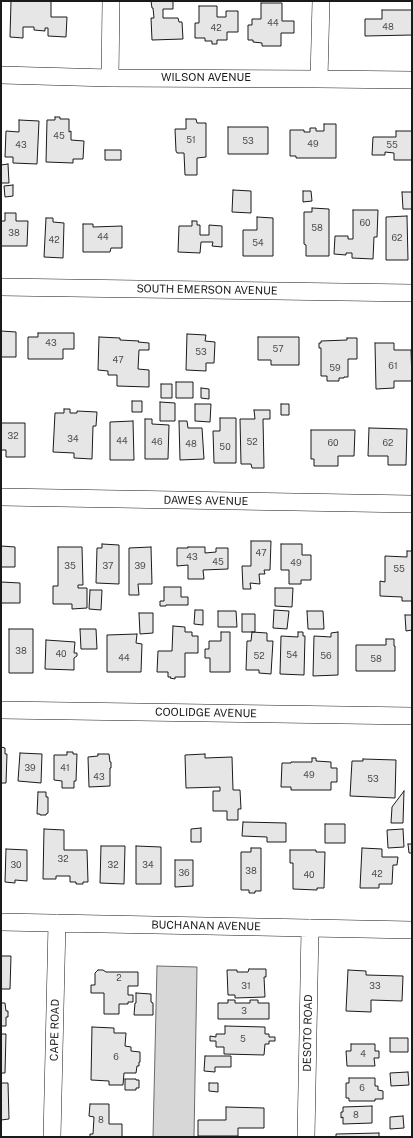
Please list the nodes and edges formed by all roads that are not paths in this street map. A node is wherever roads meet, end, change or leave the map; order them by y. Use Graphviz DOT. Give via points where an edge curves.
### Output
graph roads {
  1 [pos="111,1"];
  2 [pos="320,1"];
  3 [pos="1,75"];
  4 [pos="110,78"];
  5 [pos="319,79"];
  6 [pos="412,80"];
  7 [pos="1,286"];
  8 [pos="412,293"];
  9 [pos="1,497"];
  10 [pos="412,504"];
  11 [pos="1,710"];
  12 [pos="412,716"];
  13 [pos="1,922"];
  14 [pos="57,923"];
  15 [pos="310,928"];
  16 [pos="412,930"];
  17 [pos="52,1137"];
  18 [pos="306,1137"];
  1 -- 4 [label="street"];
  2 -- 5 [label="street"];
  3 -- 4 [label="street, WILSON AVENUE"];
  4 -- 5 [label="street, WILSON AVENUE"];
  5 -- 6 [label="street, WILSON AVENUE"];
  7 -- 8 [label="street, SOUTH EMERSON AVENUE"];
  9 -- 10 [label="street, DAWES AVENUE"];
  11 -- 12 [label="street, COOLIDGE AVENUE"];
  13 -- 14 [label="street, BUCHANAN AVENUE"];
  14 -- 15 [label="street, BUCHANAN AVENUE"];
  14 -- 17 [label="street, CAPE ROAD"];
  15 -- 16 [label="street, BUCHANAN AVENUE"];
  15 -- 18 [label="street, DESOTO ROAD"];
}
